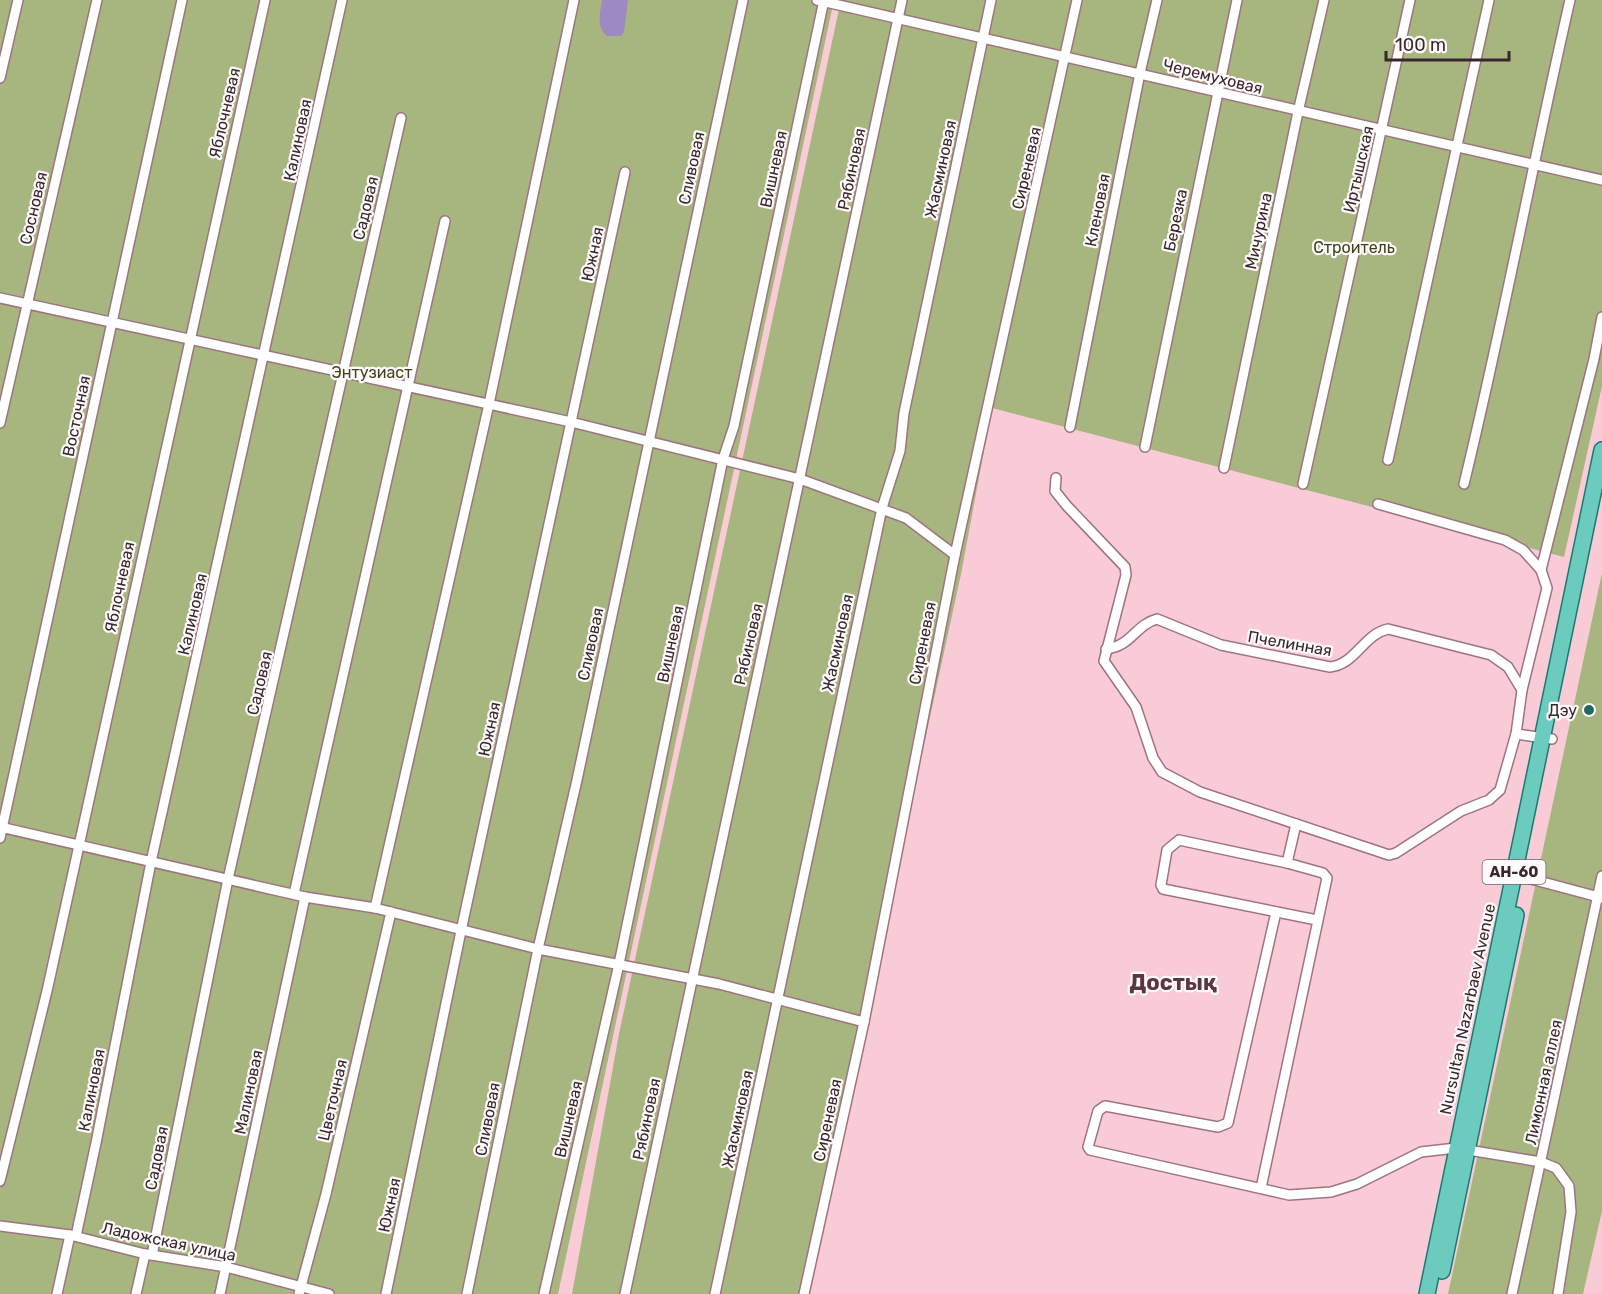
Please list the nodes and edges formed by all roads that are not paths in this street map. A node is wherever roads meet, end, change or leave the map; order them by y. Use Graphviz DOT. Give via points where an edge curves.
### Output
graph roads {
  1 [pos="18,0"];
  2 [pos="97,0"];
  3 [pos="182,0"];
  4 [pos="265,0"];
  5 [pos="342,0"];
  6 [pos="574,0"];
  7 [pos="743,0"];
  8 [pos="821,0"];
  9 [pos="902,0"];
  10 [pos="991,0"];
  11 [pos="1077,0"];
  12 [pos="1157,0"];
  13 [pos="1238,0"];
  14 [pos="1324,0"];
  15 [pos="1410,0"];
  16 [pos="1489,0"];
  17 [pos="1570,0"];
  18 [pos="898,19"];
  19 [pos="982,39"];
  20 [pos="1065,58"];
  21 [pos="1140,73"];
  22 [pos="0,78"];
  23 [pos="1216,92"];
  24 [pos="1298,112"];
  25 [pos="401,118"];
  26 [pos="1382,130"];
  27 [pos="1458,148"];
  28 [pos="1532,165"];
  29 [pos="625,172"];
  30 [pos="1602,180"];
  31 [pos="446,221"];
  32 [pos="0,298"];
  33 [pos="27,303"];
  34 [pos="1602,317"];
  35 [pos="112,321"];
  36 [pos="189,339"];
  37 [pos="266,354"];
  38 [pos="343,373"];
  39 [pos="410,386"];
  40 [pos="489,404"];
  41 [pos="571,422"];
  42 [pos="0,423"];
  43 [pos="1070,427"];
  44 [pos="648,440"];
  45 [pos="1145,447"];
  46 [pos="1602,450"];
  47 [pos="723,459"];
  48 [pos="1388,460"];
  49 [pos="1224,468"];
  50 [pos="1056,478"];
  51 [pos="800,479"];
  52 [pos="1303,484"];
  53 [pos="1464,484"];
  54 [pos="1602,496"];
  55 [pos="1378,504"];
  56 [pos="882,508"];
  57 [pos="955,555"];
  58 [pos="1541,570"];
  59 [pos="1106,649"];
  60 [pos="1522,690"];
  61 [pos="1516,734"];
  62 [pos="1548,738"];
  63 [pos="1296,824"];
  64 [pos="1,827"];
  65 [pos="0,838"];
  66 [pos="78,844"];
  67 [pos="151,862"];
  68 [pos="1287,862"];
  69 [pos="1602,876"];
  70 [pos="1524,878"];
  71 [pos="228,879"];
  72 [pos="294,894"];
  73 [pos="305,897"];
  74 [pos="1600,897"];
  75 [pos="375,908"];
  76 [pos="391,912"];
  77 [pos="1276,912"];
  78 [pos="1317,920"];
  79 [pos="461,931"];
  80 [pos="538,949"];
  81 [pos="619,964"];
  82 [pos="691,978"];
  83 [pos="777,1001"];
  84 [pos="864,1022"];
  85 [pos="1462,1148"];
  86 [pos="1541,1162"];
  87 [pos="0,1181"];
  88 [pos="1261,1188"];
  89 [pos="0,1226"];
  90 [pos="73,1235"];
  91 [pos="148,1254"];
  92 [pos="226,1267"];
  93 [pos="300,1290"];
  94 [pos="57,1294"];
  95 [pos="136,1294"];
  96 [pos="220,1294"];
  97 [pos="329,1294"];
  98 [pos="386,1294"];
  99 [pos="467,1294"];
  100 [pos="544,1294"];
  101 [pos="625,1294"];
  102 [pos="715,1294"];
  103 [pos="804,1294"];
  104 [pos="1426,1294"];
  105 [pos="1437,1294"];
  106 [pos="1512,1294"];
  107 [pos="1558,1294"];
  1 -- 22 [label="street"];
  2 -- 33 [label="street, Сосновая"];
  3 -- 35 [label="street, Восточная"];
  4 -- 36 [label="street, Яблочневая"];
  5 -- 37 [label="street, Калиновая"];
  6 -- 40 [label="street"];
  7 -- 44 [label="street, Сливовая"];
  8 -- 18 [label="street, Черемуховая"];
  8 -- 47 [label="street, Вишневая" via="734,426"];
  9 -- 18 [label="street, Рябиновая"];
  10 -- 19 [label="street, Жасминовая"];
  11 -- 20 [label="street, Сиреневая"];
  12 -- 21 [label="street, Кленовая"];
  13 -- 23 [label="street, Березка"];
  14 -- 24 [label="street, Мичурина"];
  15 -- 26 [label="street, Иртышская"];
  16 -- 27 [label="street"];
  17 -- 28 [label="street"];
  18 -- 19 [label="street, Черемуховая"];
  18 -- 51 [label="street, Рябиновая"];
  19 -- 20 [label="street, Черемуховая"];
  19 -- 56 [label="street, Жасминовая" via="904,413 900,451"];
  20 -- 21 [label="street, Черемуховая"];
  20 -- 57 [label="street, Сиреневая"];
  21 -- 23 [label="street, Черемуховая"];
  21 -- 43 [label="street, Кленовая"];
  23 -- 24 [label="street, Черемуховая"];
  23 -- 45 [label="street, Березка"];
  24 -- 26 [label="street, Черемуховая"];
  24 -- 49 [label="street, Мичурина"];
  25 -- 38 [label="street, Садовая"];
  26 -- 27 [label="street, Черемуховая"];
  26 -- 52 [label="street, Иртышская"];
  27 -- 28 [label="street, Черемуховая"];
  27 -- 48 [label="street"];
  28 -- 30 [label="street, Черемуховая"];
  28 -- 53 [label="street"];
  29 -- 41 [label="street, Южная"];
  31 -- 39 [label="street"];
  32 -- 33 [label="street"];
  33 -- 35 [label="street"];
  33 -- 42 [label="street, Сосновая"];
  34 -- 58 [label="street"];
  35 -- 36 [label="street"];
  35 -- 64 [label="street, Восточная"];
  36 -- 37 [label="street"];
  36 -- 66 [label="street, Яблочневая"];
  37 -- 38 [label="street"];
  37 -- 67 [label="street, Калиновая"];
  38 -- 39 [label="street"];
  38 -- 71 [label="street, Садовая"];
  39 -- 40 [label="street"];
  39 -- 72 [label="street"];
  40 -- 41 [label="street"];
  40 -- 75 [label="street"];
  41 -- 44 [label="street"];
  41 -- 79 [label="street, Южная"];
  44 -- 47 [label="street"];
  44 -- 80 [label="street, Сливовая"];
  46 -- 62 [label="main road, Nursultan Nazarbaev Avenue / АН-60"];
  47 -- 51 [label="street"];
  47 -- 81 [label="street, Вишневая"];
  50 -- 59 [label="street" via="1055,491 1125,567"];
  51 -- 56 [label="street"];
  51 -- 82 [label="street, Рябиновая"];
  54 -- 62 [label="main road, Nursultan Nazarbaev Avenue"];
  55 -- 58 [label="street" via="1505,540 1523,550"];
  56 -- 57 [label="street" via="906,518"];
  56 -- 83 [label="street, Жасминовая"];
  57 -- 84 [label="street, Сиреневая"];
  58 -- 60 [label="street" via="1547,588"];
  59 -- 60 [label="street, Пчелинная" via="1123,645 1148,621 1157,619 1221,645 1330,667 1341,666 1374,635 1388,629 1491,655 1508,667"];
  59 -- 63 [label="street" via="1107,669 1136,706 1153,758 1162,772 1200,792"];
  60 -- 61 [label="street"];
  61 -- 62 [label="street"];
  61 -- 63 [label="street" via="1495,796 1461,811 1396,853 1389,855"];
  62 -- 70 [label="main road, Nursultan Nazarbaev Avenue"];
  62 -- 85 [label="main road, Nursultan Nazarbaev Avenue / АН-60"];
  63 -- 68 [label="street"];
  64 -- 65 [label="street, Восточная"];
  64 -- 66 [label="street"];
  66 -- 67 [label="street"];
  66 -- 87 [label="street, Яблочневая"];
  67 -- 71 [label="street"];
  67 -- 90 [label="street, Калиновая" via="96,1143"];
  68 -- 77 [label="street" via="1179,840 1167,850 1163,889"];
  68 -- 78 [label="street" via="1323,873 1326,878"];
  69 -- 74 [label="street, Лимонная аллея"];
  70 -- 74 [label="street"];
  70 -- 85 [label="main road, Nursultan Nazarbaev Avenue"];
  71 -- 72 [label="street"];
  71 -- 91 [label="street, Садовая"];
  72 -- 73 [label="street"];
  73 -- 75 [label="street"];
  73 -- 92 [label="street, Малиновая"];
  74 -- 86 [label="street, Лимонная аллея"];
  75 -- 76 [label="street"];
  76 -- 79 [label="street"];
  76 -- 93 [label="street, Цветочная"];
  77 -- 78 [label="street"];
  77 -- 88 [label="street" via="1228,1124 1218,1128 1105,1106 1098,1111 1088,1147"];
  78 -- 88 [label="street"];
  79 -- 80 [label="street"];
  79 -- 98 [label="street, Южная"];
  80 -- 81 [label="street"];
  80 -- 99 [label="street, Сливовая"];
  81 -- 82 [label="street"];
  81 -- 100 [label="street, Вишневая"];
  82 -- 83 [label="street"];
  82 -- 101 [label="street, Рябиновая"];
  83 -- 84 [label="street"];
  83 -- 102 [label="street, Жасминовая"];
  84 -- 103 [label="street, Сиреневая"];
  85 -- 86 [label="street"];
  85 -- 88 [label="street" via="1421,1152 1357,1184 1331,1192 1289,1195"];
  85 -- 104 [label="main road, Nursultan Nazarbaev Avenue / АН-60"];
  85 -- 105 [label="main road, Nursultan Nazarbaev Avenue"];
  86 -- 106 [label="street, Лимонная аллея"];
  86 -- 107 [label="street" via="1556,1168 1569,1186 1571,1212"];
  89 -- 90 [label="street, Ладожская улица"];
  90 -- 91 [label="street, Ладожская улица"];
  90 -- 94 [label="street, Калиновая"];
  91 -- 92 [label="street, Ладожская улица"];
  91 -- 95 [label="street, Садовая"];
  92 -- 93 [label="street, Ладожская улица"];
  92 -- 96 [label="street, Малиновая"];
  93 -- 97 [label="street, Ладожская улица"];
}
